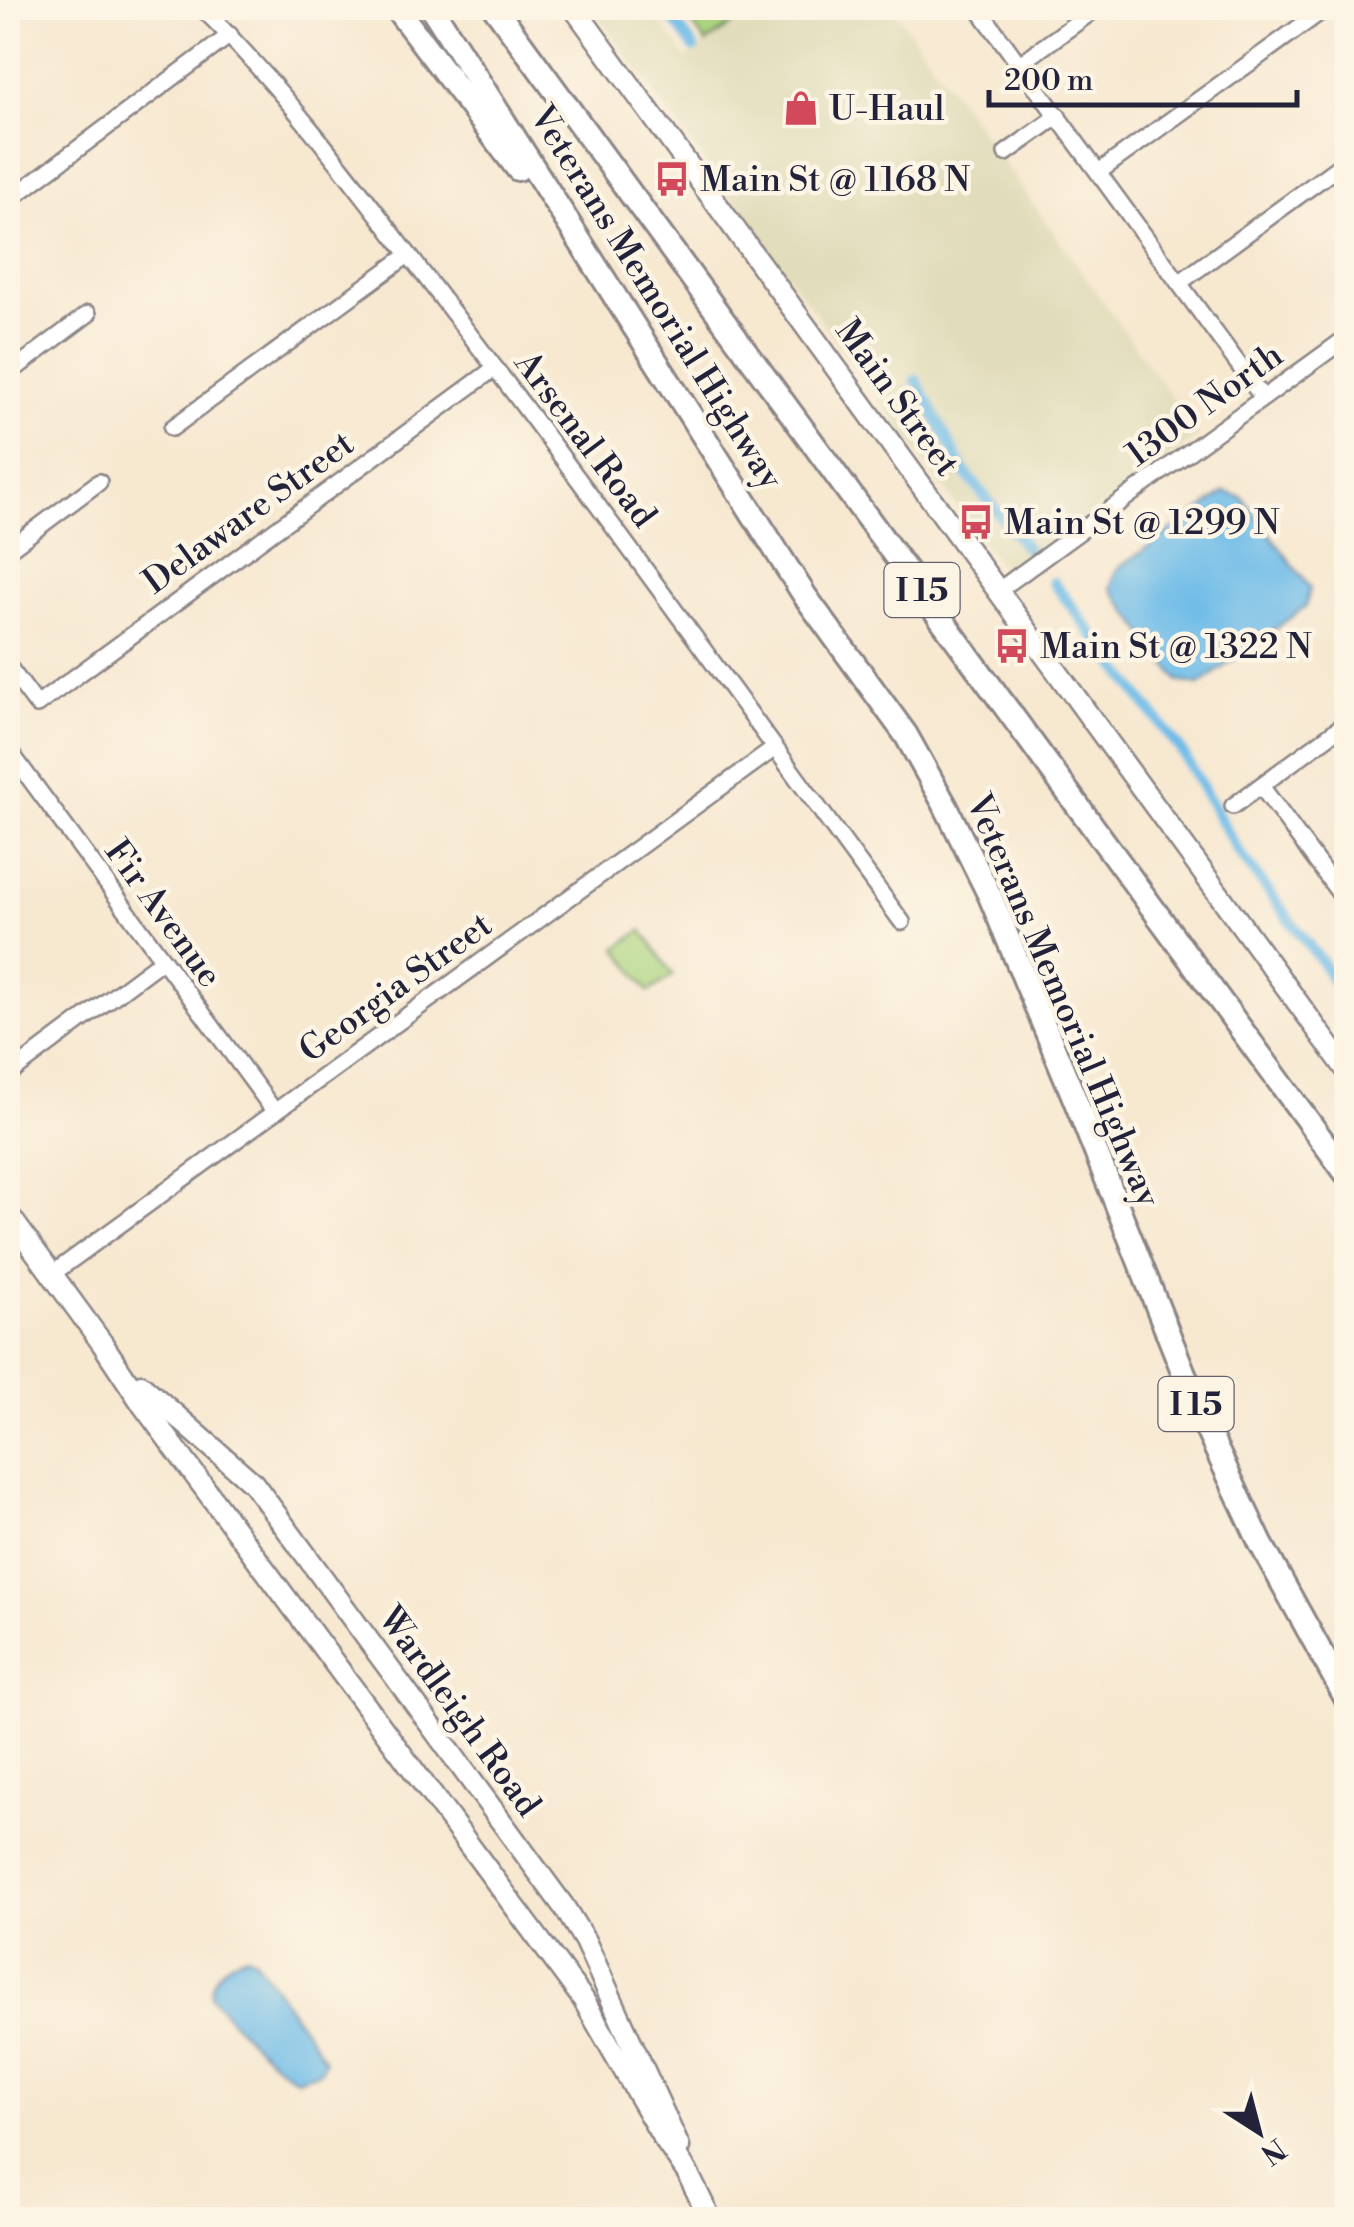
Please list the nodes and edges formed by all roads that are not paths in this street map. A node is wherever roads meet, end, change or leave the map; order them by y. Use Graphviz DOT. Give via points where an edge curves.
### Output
graph roads {
  1 [pos="202,8"];
  2 [pos="396,8"];
  3 [pos="432,8"];
  4 [pos="495,8"];
  5 [pos="574,8"];
  6 [pos="978,8"];
  7 [pos="1097,8"];
  8 [pos="1326,8"];
  9 [pos="1338,8"];
  10 [pos="1346,19"];
  11 [pos="230,35"];
  12 [pos="1021,63"];
  13 [pos="1058,116"];
  14 [pos="1006,153"];
  15 [pos="1346,161"];
  16 [pos="1100,171"];
  17 [pos="8,200"];
  18 [pos="408,254"];
  19 [pos="1179,282"];
  20 [pos="88,314"];
  21 [pos="626,317"];
  22 [pos="1346,338"];
  23 [pos="495,368"];
  24 [pos="8,374"];
  25 [pos="1263,398"];
  26 [pos="172,428"];
  27 [pos="99,482"];
  28 [pos="8,550"];
  29 [pos="999,590"];
  30 [pos="8,666"];
  31 [pos="1344,732"];
  32 [pos="774,748"];
  33 [pos="8,749"];
  34 [pos="1260,786"];
  35 [pos="1232,806"];
  36 [pos="1346,902"];
  37 [pos="902,922"];
  38 [pos="161,961"];
  39 [pos="1346,1068"];
  40 [pos="8,1075"];
  41 [pos="274,1112"];
  42 [pos="1346,1173"];
  43 [pos="8,1214"];
  44 [pos="52,1274"];
  45 [pos="102,1343"];
  46 [pos="1346,1698"];
  47 [pos="687,2172"];
  48 [pos="711,2220"];
  1 -- 11 [label="street, Arsenal Road"];
  2 -- 21 [label="highway"];
  3 -- 21 [label="highway, Veterans Memorial Highway / I 15"];
  4 -- 42 [label="highway, Veterans Memorial Highway / I 15"];
  5 -- 29 [label="main road, Main Street"];
  6 -- 12 [label="street"];
  7 -- 12 [label="street"];
  8 -- 16 [label="street"];
  9 -- 10 [label="street"];
  11 -- 17 [label="street"];
  11 -- 18 [label="street, Arsenal Road"];
  12 -- 13 [label="street"];
  13 -- 14 [label="street"];
  13 -- 16 [label="street"];
  15 -- 19 [label="street"];
  16 -- 19 [label="street"];
  18 -- 23 [label="street, Arsenal Road"];
  18 -- 26 [label="street"];
  19 -- 25 [label="street"];
  20 -- 24 [label="street"];
  21 -- 46 [label="highway, Veterans Memorial Highway / I 15" via="805,596 906,735 945,805 990,896 1202,1419"];
  22 -- 25 [label="street, 1300 North"];
  23 -- 30 [label="street, Delaware Street" via="37,705"];
  23 -- 32 [label="street, Arsenal Road"];
  25 -- 29 [label="street, 1300 North"];
  27 -- 28 [label="street"];
  29 -- 39 [label="main road, Main Street"];
  31 -- 34 [label="street"];
  32 -- 37 [label="street, Arsenal Road"];
  32 -- 41 [label="street, Georgia Street"];
  33 -- 38 [label="street, Fir Avenue"];
  34 -- 35 [label="street"];
  34 -- 36 [label="street"];
  38 -- 40 [label="street"];
  38 -- 41 [label="street, Fir Avenue"];
  41 -- 44 [label="street, Georgia Street"];
  43 -- 44 [label="main road, Wardleigh Road"];
  44 -- 45 [label="main road, Wardleigh Road"];
  45 -- 47 [label="main road, Wardleigh Road" via="583,1999"];
  45 -- 47 [label="main road, Wardleigh Road" via="160,1404 252,1483 564,1906 665,2110"];
  47 -- 48 [label="main road, Wardleigh Road"];
}
